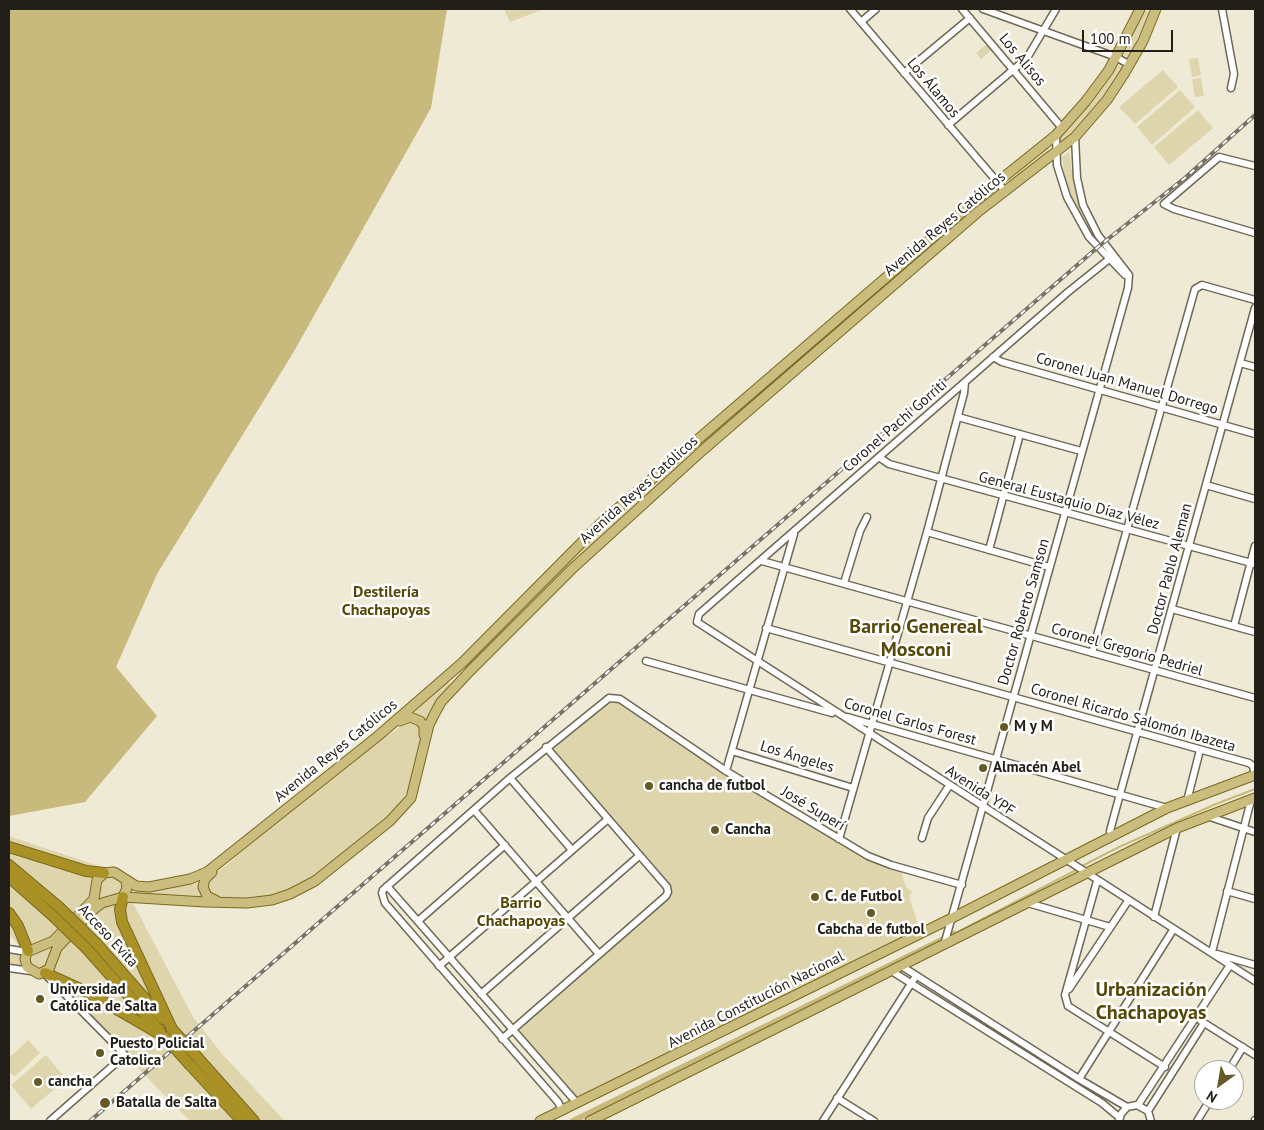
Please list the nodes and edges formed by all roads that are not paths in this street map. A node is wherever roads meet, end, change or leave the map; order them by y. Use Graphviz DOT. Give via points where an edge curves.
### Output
graph roads {
  1 [pos="850,9"];
  2 [pos="876,9"];
  3 [pos="962,9"];
  4 [pos="983,9"];
  5 [pos="1056,9"];
  6 [pos="1140,9"];
  7 [pos="1156,9"];
  8 [pos="1222,9"];
  9 [pos="970,18"];
  10 [pos="861,22"];
  11 [pos="1044,31"];
  12 [pos="1116,57"];
  13 [pos="1130,64"];
  14 [pos="1015,69"];
  15 [pos="904,73"];
  16 [pos="1231,88"];
  17 [pos="948,126"];
  18 [pos="1059,131"];
  19 [pos="1075,137"];
  20 [pos="1056,153"];
  21 [pos="1255,166"];
  22 [pos="997,182"];
  23 [pos="1005,191"];
  24 [pos="1255,233"];
  25 [pos="1111,257"];
  26 [pos="1255,300"];
  27 [pos="1255,308"];
  28 [pos="993,357"];
  29 [pos="1240,363"];
  30 [pos="1255,367"];
  31 [pos="965,382"];
  32 [pos="1099,390"];
  33 [pos="1161,406"];
  34 [pos="958,417"];
  35 [pos="1224,425"];
  36 [pos="1020,434"];
  37 [pos="1255,434"];
  38 [pos="1081,451"];
  39 [pos="879,457"];
  40 [pos="940,478"];
  41 [pos="1206,485"];
  42 [pos="1003,495"];
  43 [pos="1255,499"];
  44 [pos="1065,512"];
  45 [pos="867,517"];
  46 [pos="1127,530"];
  47 [pos="794,532"];
  48 [pos="927,532"];
  49 [pos="1189,546"];
  50 [pos="1255,546"];
  51 [pos="989,550"];
  52 [pos="762,561"];
  53 [pos="1253,564"];
  54 [pos="783,566"];
  55 [pos="1049,567"];
  56 [pos="844,583"];
  57 [pos="907,602"];
  58 [pos="1172,609"];
  59 [pos="696,618"];
  60 [pos="1234,626"];
  61 [pos="766,628"];
  62 [pos="1255,632"];
  63 [pos="1031,636"];
  64 [pos="1092,653"];
  65 [pos="646,662"];
  66 [pos="757,662"];
  67 [pos="890,663"];
  68 [pos="1154,670"];
  69 [pos="748,689"];
  70 [pos="1014,696"];
  71 [pos="1255,698"];
  72 [pos="840,716"];
  73 [pos="872,724"];
  74 [pos="1138,732"];
  75 [pos="869,734"];
  76 [pos="378,736"];
  77 [pos="546,747"];
  78 [pos="732,750"];
  79 [pos="1200,750"];
  80 [pos="995,759"];
  81 [pos="726,770"];
  82 [pos="417,772"];
  83 [pos="1255,775"];
  84 [pos="510,778"];
  85 [pos="949,786"];
  86 [pos="853,788"];
  87 [pos="1120,794"];
  88 [pos="1253,799"];
  89 [pos="1187,801"];
  90 [pos="983,808"];
  91 [pos="1167,808"];
  92 [pos="474,810"];
  93 [pos="1206,816"];
  94 [pos="608,819"];
  95 [pos="1177,828"];
  96 [pos="1244,829"];
  97 [pos="1255,832"];
  98 [pos="1112,836"];
  99 [pos="922,838"];
  100 [pos="839,839"];
  101 [pos="505,845"];
  102 [pos="242,846"];
  103 [pos="9,847"];
  104 [pos="572,850"];
  105 [pos="639,856"];
  106 [pos="1064,860"];
  107 [pos="9,865"];
  108 [pos="1084,872"];
  109 [pos="104,873"];
  110 [pos="9,877"];
  111 [pos="126,881"];
  112 [pos="1097,881"];
  113 [pos="536,882"];
  114 [pos="962,885"];
  115 [pos="387,886"];
  116 [pos="1227,891"];
  117 [pos="123,897"];
  118 [pos="1255,899"];
  119 [pos="1128,900"];
  120 [pos="221,902"];
  121 [pos="1028,903"];
  122 [pos="56,911"];
  123 [pos="9,912"];
  124 [pos="1154,917"];
  125 [pos="569,918"];
  126 [pos="952,918"];
  127 [pos="1085,919"];
  128 [pos="418,921"];
  129 [pos="1110,927"];
  130 [pos="1173,930"];
  131 [pos="944,947"];
  132 [pos="9,949"];
  133 [pos="28,951"];
  134 [pos="1212,952"];
  135 [pos="600,954"];
  136 [pos="449,958"];
  137 [pos="1230,965"];
  138 [pos="1255,965"];
  139 [pos="439,966"];
  140 [pos="903,967"];
  141 [pos="9,968"];
  142 [pos="31,971"];
  143 [pos="893,972"];
  144 [pos="44,973"];
  145 [pos="917,975"];
  146 [pos="1255,981"];
  147 [pos="912,982"];
  148 [pos="481,994"];
  149 [pos="1065,995"];
  150 [pos="1196,1018"];
  151 [pos="1204,1023"];
  152 [pos="1002,1029"];
  153 [pos="512,1030"];
  154 [pos="1110,1032"];
  155 [pos="168,1033"];
  156 [pos="997,1036"];
  157 [pos="502,1039"];
  158 [pos="1244,1048"];
  159 [pos="1255,1055"];
  160 [pos="1236,1060"];
  161 [pos="194,1062"];
  162 [pos="1165,1066"];
  163 [pos="1079,1079"];
  164 [pos="837,1098"];
  165 [pos="577,1103"];
  166 [pos="1138,1105"];
  167 [pos="1127,1107"];
  168 [pos="562,1110"];
  169 [pos="1204,1110"];
  170 [pos="1148,1111"];
  171 [pos="1119,1120"];
  172 [pos="50,1121"];
  173 [pos="242,1121"];
  174 [pos="254,1121"];
  175 [pos="540,1121"];
  176 [pos="590,1121"];
  177 [pos="823,1121"];
  178 [pos="874,1121"];
  179 [pos="1151,1121"];
  180 [pos="1197,1121"];
  1 -- 10 [label="street, Los Álamos"];
  2 -- 10 [label="street"];
  3 -- 9 [label="street, Los Alisos"];
  4 -- 11 [label="street"];
  5 -- 11 [label="street"];
  6 -- 12 [label="main road, Avenida Reyes Católicos"];
  7 -- 13 [label="main road, Avenida Reyes Católicos"];
  8 -- 16 [label="street" via="1234,74"];
  9 -- 14 [label="street, Los Alisos"];
  9 -- 15 [label="street"];
  10 -- 15 [label="street, Los Álamos"];
  11 -- 12 [label="street"];
  11 -- 14 [label="street" via="1027,58"];
  12 -- 13 [label="street"];
  12 -- 18 [label="main road, Avenida Reyes Católicos" via="1096,88"];
  13 -- 19 [label="main road, Avenida Reyes Católicos" via="1107,100"];
  14 -- 17 [label="street"];
  14 -- 18 [label="street, Los Alisos"];
  15 -- 17 [label="street, Los Álamos"];
  17 -- 22 [label="street, Los Álamos"];
  18 -- 20 [label="street, Doctor Roberto Samson"];
  18 -- 22 [label="main road, Avenida Reyes Católicos"];
  19 -- 20 [label="main road, Avenida Reyes Católicos"];
  19 -- 25 [label="street, Doctor Roberto Samson" via="1077,178 1084,205"];
  20 -- 23 [label="main road, Avenida Reyes Católicos"];
  20 -- 25 [label="street, Doctor Roberto Samson" via="1060,180 1073,210 1089,237"];
  21 -- 24 [label="street" via="1219,157 1164,204"];
  22 -- 23 [label="street, Los Álamos"];
  22 -- 76 [label="main road, Avenida Reyes Católicos" via="597,526 462,663"];
  23 -- 82 [label="main road, Avenida Reyes Católicos" via="703,450 572,569 440,702 429,725"];
  25 -- 28 [label="street, Coronel Pachi Gorriti"];
  25 -- 32 [label="street, Doctor Roberto Samson" via="1129,275"];
  26 -- 33 [label="street" via="1202,285 1195,289"];
  27 -- 29 [label="street, Doctor Pablo Aleman"];
  28 -- 31 [label="street, Coronel Pachi Gorriti"];
  28 -- 32 [label="street, Coronel Juan Manuel Dorrego"];
  29 -- 30 [label="street"];
  29 -- 35 [label="street, Doctor Pablo Aleman"];
  31 -- 34 [label="street"];
  31 -- 39 [label="street, Coronel Pachi Gorriti"];
  32 -- 33 [label="street, Coronel Juan Manuel Dorrego"];
  32 -- 38 [label="street, Doctor Roberto Samson"];
  33 -- 35 [label="street, Coronel Juan Manuel Dorrego"];
  33 -- 46 [label="street"];
  34 -- 36 [label="street"];
  34 -- 40 [label="street"];
  35 -- 37 [label="street, Coronel Juan Manuel Dorrego"];
  35 -- 41 [label="street, Doctor Pablo Aleman"];
  36 -- 38 [label="street"];
  36 -- 42 [label="street"];
  38 -- 44 [label="street, Doctor Roberto Samson"];
  39 -- 40 [label="street, General Eustaquio Díaz Vélez" via="889,464"];
  39 -- 47 [label="street, Coronel Pachi Gorriti"];
  40 -- 42 [label="street, General Eustaquio Díaz Vélez"];
  40 -- 48 [label="street"];
  41 -- 43 [label="street"];
  41 -- 49 [label="street, Doctor Pablo Aleman"];
  42 -- 44 [label="street, General Eustaquio Díaz Vélez"];
  42 -- 51 [label="street"];
  44 -- 46 [label="street, General Eustaquio Díaz Vélez"];
  44 -- 55 [label="street, Doctor Roberto Samson"];
  45 -- 56 [label="street"];
  46 -- 49 [label="street, General Eustaquio Díaz Vélez"];
  46 -- 64 [label="street"];
  47 -- 52 [label="street, Coronel Pachi Gorriti"];
  47 -- 54 [label="street"];
  48 -- 51 [label="street"];
  48 -- 57 [label="street"];
  49 -- 53 [label="street, General Eustaquio Díaz Vélez"];
  49 -- 58 [label="street, Doctor Pablo Aleman"];
  50 -- 53 [label="street"];
  51 -- 55 [label="street"];
  52 -- 54 [label="street, Coronel Gregorio Pedriel"];
  52 -- 59 [label="street, Coronel Pachi Gorriti"];
  53 -- 60 [label="street"];
  54 -- 56 [label="street, Coronel Gregorio Pedriel"];
  54 -- 61 [label="street"];
  55 -- 63 [label="street, Doctor Roberto Samson"];
  56 -- 57 [label="street, Coronel Gregorio Pedriel"];
  57 -- 63 [label="street, Coronel Gregorio Pedriel"];
  57 -- 67 [label="street"];
  58 -- 60 [label="street"];
  58 -- 68 [label="street, Doctor Pablo Aleman"];
  59 -- 66 [label="street, Avenida YPF" via="699,625"];
  60 -- 62 [label="street"];
  61 -- 66 [label="street"];
  61 -- 67 [label="street, Coronel Ricardo Salomón Ibazeta"];
  63 -- 64 [label="street, Coronel Gregorio Pedriel"];
  63 -- 70 [label="street, Doctor Roberto Samson"];
  64 -- 68 [label="street, Coronel Gregorio Pedriel"];
  65 -- 69 [label="street, Coronel Carlos Forest"];
  66 -- 69 [label="street"];
  66 -- 72 [label="street, Avenida YPF"];
  67 -- 70 [label="street, Coronel Ricardo Salomón Ibazeta"];
  67 -- 73 [label="street"];
  68 -- 71 [label="street, Coronel Gregorio Pedriel"];
  68 -- 74 [label="street, Doctor Pablo Aleman"];
  69 -- 72 [label="street, Coronel Carlos Forest"];
  69 -- 78 [label="street"];
  70 -- 74 [label="street, Coronel Ricardo Salomón Ibazeta"];
  70 -- 80 [label="street, Doctor Roberto Samson"];
  72 -- 73 [label="street, Coronel Carlos Forest"];
  72 -- 75 [label="street, Avenida YPF"];
  73 -- 75 [label="street"];
  73 -- 80 [label="street, Coronel Carlos Forest"];
  74 -- 79 [label="street, Coronel Ricardo Salomón Ibazeta"];
  74 -- 87 [label="street, Doctor Pablo Aleman"];
  75 -- 85 [label="street, Avenida YPF"];
  75 -- 86 [label="street"];
  76 -- 82 [label="main road" via="402,719 410,717 420,721 425,729"];
  76 -- 102 [label="main road, Avenida Reyes Católicos"];
  77 -- 81 [label="street, José Superí" via="595,707 613,697"];
  77 -- 84 [label="street"];
  77 -- 94 [label="street"];
  78 -- 81 [label="street"];
  78 -- 86 [label="street, Los Ángeles"];
  79 -- 83 [label="street, Coronel Ricardo Salomón Ibazeta" via="1252,764"];
  79 -- 89 [label="street"];
  80 -- 87 [label="street, Coronel Carlos Forest"];
  80 -- 90 [label="street, Doctor Roberto Samson"];
  81 -- 100 [label="street, José Superí"];
  82 -- 120 [label="main road, Avenida Reyes Católicos" via="411,798 401,810 315,881 272,900"];
  83 -- 89 [label="main road, Avenida Constitución Nacional"];
  84 -- 92 [label="street"];
  84 -- 104 [label="street"];
  85 -- 90 [label="street, Avenida YPF"];
  85 -- 99 [label="street" via="928,818"];
  86 -- 100 [label="street"];
  87 -- 91 [label="street, Coronel Carlos Forest"];
  87 -- 98 [label="street, Doctor Pablo Aleman" via="1110,831"];
  88 -- 93 [label="main road"];
  88 -- 96 [label="street"];
  89 -- 91 [label="main road, Avenida Constitución Nacional"];
  90 -- 106 [label="street, Avenida YPF"];
  90 -- 114 [label="street, Doctor Roberto Samson"];
  91 -- 98 [label="main road, Avenida Constitución Nacional"];
  92 -- 101 [label="street"];
  92 -- 115 [label="street"];
  93 -- 95 [label="main road"];
  93 -- 96 [label="street"];
  94 -- 104 [label="street"];
  94 -- 105 [label="street"];
  95 -- 108 [label="main road"];
  95 -- 124 [label="street"];
  96 -- 97 [label="street"];
  96 -- 116 [label="street"];
  98 -- 106 [label="main road, Avenida Constitución Nacional"];
  100 -- 114 [label="street, José Superí" via="878,861"];
  101 -- 113 [label="street"];
  101 -- 128 [label="street"];
  102 -- 111 [label="main road, Avenida Reyes Católicos" via="207,872 190,880 149,887"];
  102 -- 120 [label="main road" via="203,883 207,896"];
  103 -- 109 [label="highway" via="86,872"];
  104 -- 113 [label="street"];
  105 -- 125 [label="street"];
  105 -- 135 [label="street" via="667,887 667,894"];
  106 -- 108 [label="street, Avenida YPF"];
  106 -- 126 [label="main road, Avenida Constitución Nacional"];
  107 -- 122 [label="highway, Acceso Evita"];
  108 -- 112 [label="street, Avenida YPF"];
  108 -- 121 [label="main road"];
  109 -- 111 [label="main road, Avenida Reyes Católicos" via="114,872"];
  109 -- 133 [label="main road" via="98,880 94,899 53,941"];
  110 -- 122 [label="highway, Acceso Evita"];
  111 -- 117 [label="main road"];
  112 -- 119 [label="street, Avenida YPF"];
  112 -- 127 [label="street"];
  113 -- 125 [label="street"];
  113 -- 136 [label="street"];
  114 -- 126 [label="street, Doctor Roberto Samson"];
  115 -- 128 [label="street"];
  115 -- 139 [label="street" via="382,894 385,903"];
  116 -- 118 [label="street"];
  116 -- 134 [label="street"];
  117 -- 120 [label="main road, Avenida Reyes Católicos"];
  117 -- 144 [label="main road, Avenida Reyes Católicos" via="102,903 93,910 57,948 51,965"];
  117 -- 155 [label="highway" via="120,909 122,922"];
  119 -- 124 [label="street, Avenida YPF"];
  119 -- 129 [label="street"];
  121 -- 127 [label="street"];
  121 -- 131 [label="main road"];
  122 -- 155 [label="highway, Acceso Evita, bridge" via="92,946"];
  123 -- 133 [label="highway"];
  124 -- 130 [label="street, Avenida YPF"];
  125 -- 135 [label="street"];
  125 -- 148 [label="street"];
  126 -- 131 [label="street, Doctor Roberto Samson"];
  126 -- 165 [label="main road, Avenida Constitución Nacional"];
  127 -- 129 [label="street"];
  127 -- 149 [label="street"];
  128 -- 136 [label="street"];
  129 -- 149 [label="street"];
  130 -- 134 [label="street, Avenida YPF"];
  130 -- 154 [label="street"];
  131 -- 140 [label="main road"];
  132 -- 133 [label="street"];
  133 -- 142 [label="main road" via="25,964"];
  134 -- 137 [label="street, Avenida YPF"];
  134 -- 138 [label="street"];
  135 -- 153 [label="street"];
  136 -- 139 [label="street"];
  136 -- 148 [label="street"];
  137 -- 146 [label="street, Avenida YPF"];
  137 -- 150 [label="street"];
  139 -- 157 [label="street"];
  140 -- 143 [label="main road"];
  140 -- 145 [label="street"];
  141 -- 142 [label="street"];
  142 -- 144 [label="main road"];
  143 -- 147 [label="street"];
  143 -- 176 [label="main road"];
  144 -- 155 [label="highway"];
  144 -- 172 [label="street" via="125,1055"];
  145 -- 147 [label="street"];
  145 -- 152 [label="street"];
  147 -- 156 [label="street"];
  147 -- 164 [label="street"];
  148 -- 153 [label="street"];
  149 -- 154 [label="street" via="1068,1006"];
  150 -- 151 [label="street"];
  150 -- 162 [label="street"];
  151 -- 158 [label="street"];
  151 -- 170 [label="street"];
  152 -- 156 [label="street"];
  152 -- 163 [label="street"];
  153 -- 157 [label="street"];
  153 -- 165 [label="street"];
  154 -- 162 [label="street"];
  154 -- 163 [label="street"];
  155 -- 161 [label="highway, Acceso Evita, bridge"];
  156 -- 171 [label="street" via="1102,1103"];
  157 -- 168 [label="street"];
  158 -- 159 [label="street"];
  158 -- 160 [label="street"];
  161 -- 173 [label="highway"];
  161 -- 174 [label="highway"];
  162 -- 166 [label="street"];
  163 -- 167 [label="street"];
  164 -- 177 [label="street"];
  164 -- 178 [label="street"];
  165 -- 168 [label="main road, Avenida Constitución Nacional"];
  166 -- 167 [label="street"];
  166 -- 170 [label="street"];
  167 -- 171 [label="street"];
  168 -- 175 [label="main road, Avenida Constitución Nacional"];
  169 -- 180 [label="street"];
  170 -- 179 [label="street"];
}
